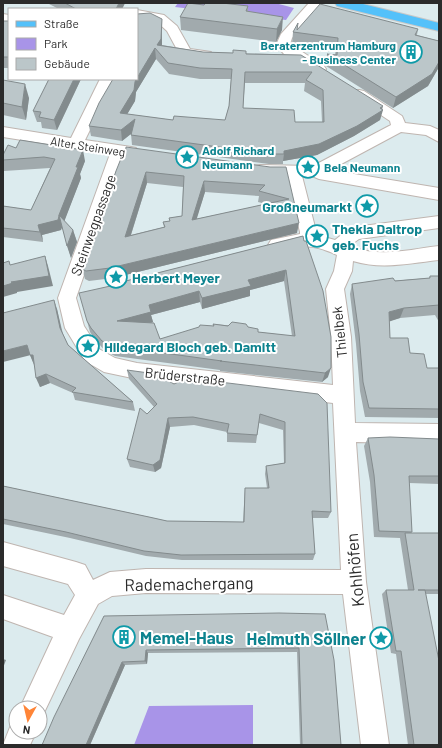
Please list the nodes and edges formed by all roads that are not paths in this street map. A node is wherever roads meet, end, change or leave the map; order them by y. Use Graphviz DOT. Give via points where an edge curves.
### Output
graph roads {
  1 [pos="316,3"];
  2 [pos="342,3"];
  3 [pos="138,14"];
  4 [pos="439,27"];
  5 [pos="289,51"];
  6 [pos="218,56"];
  7 [pos="272,56"];
  8 [pos="332,77"];
  9 [pos="108,80"];
  10 [pos="345,85"];
  11 [pos="399,127"];
  12 [pos="3,132"];
  13 [pos="439,137"];
  14 [pos="75,144"];
  15 [pos="119,151"];
  16 [pos="143,154"];
  17 [pos="245,168"];
  18 [pos="293,171"];
  19 [pos="316,171"];
  20 [pos="439,194"];
  21 [pos="439,222"];
  22 [pos="308,240"];
  23 [pos="263,248"];
  24 [pos="439,253"];
  25 [pos="345,261"];
  26 [pos="90,292"];
  27 [pos="60,300"];
  28 [pos="344,395"];
  29 [pos="345,432"];
  30 [pos="439,434"];
  31 [pos="3,554"];
  32 [pos="354,582"];
  33 [pos="89,595"];
  34 [pos="3,607"];
  35 [pos="70,630"];
  36 [pos="37,700"];
  37 [pos="375,745"];
  1 -- 5 [label="street" via="283,40 283,45"];
  2 -- 4 [label="main road"];
  3 -- 6 [label="street" via="160,18 172,29 185,52"];
  5 -- 7 [label="street"];
  5 -- 8 [label="street"];
  9 -- 14 [label="street"];
  10 -- 11 [label="street" via="397,119"];
  11 -- 13 [label="street" via="430,131"];
  11 -- 19 [label="street"];
  12 -- 14 [label="street, Alter Steinweg"];
  14 -- 15 [label="street, Alter Steinweg"];
  15 -- 16 [label="street, Alter Steinweg"];
  15 -- 27 [label="street, Steinwegpassage"];
  17 -- 18 [label="street"];
  18 -- 19 [label="street"];
  18 -- 22 [label="street" via="309,232"];
  19 -- 20 [label="street" via="319,174"];
  21 -- 25 [label="street" via="355,233 343,242"];
  22 -- 23 [label="street"];
  22 -- 25 [label="street" via="325,243"];
  24 -- 25 [label="street"];
  25 -- 28 [label="street, Thielbek" via="335,289"];
  26 -- 27 [label="street"];
  27 -- 28 [label="street, Brüderstraße" via="92,355 111,366"];
  28 -- 29 [label="street, Kohlhöfen"];
  29 -- 30 [label="street"];
  29 -- 32 [label="street, Kohlhöfen"];
  31 -- 33 [label="street" via="76,574"];
  32 -- 33 [label="street, Rademachergang" via="146,581 110,584"];
  32 -- 37 [label="street, Kohlhöfen"];
  33 -- 35 [label="street"];
  34 -- 35 [label="street"];
  35 -- 36 [label="street"];
}
